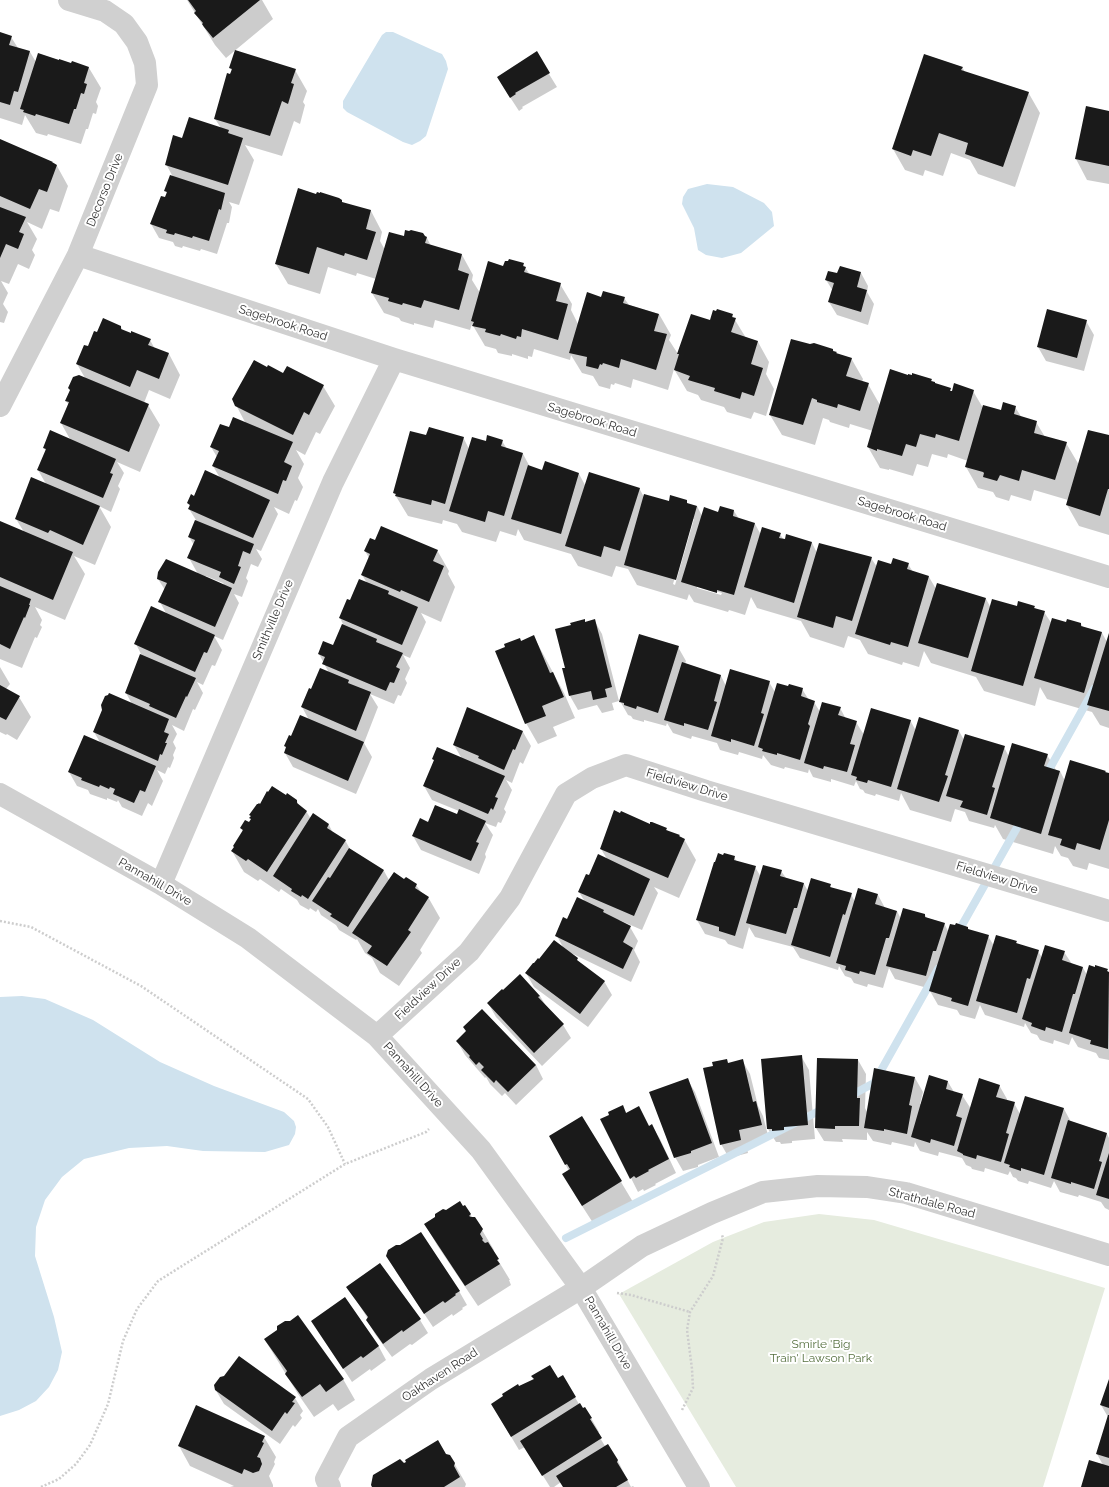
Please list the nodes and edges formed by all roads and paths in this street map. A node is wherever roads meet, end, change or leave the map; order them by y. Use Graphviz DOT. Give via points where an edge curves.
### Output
graph roads {
  1 [pos="69,0"];
  2 [pos="78,255"];
  3 [pos="394,359"];
  4 [pos="0,406"];
  5 [pos="1109,577"];
  6 [pos="0,794"];
  7 [pos="161,884"];
  8 [pos="1109,911"];
  9 [pos="0,921"];
  10 [pos="377,1036"];
  11 [pos="447,1112"];
  12 [pos="345,1164"];
  13 [pos="712,1213"];
  14 [pos="1109,1255"];
  15 [pos="581,1288"];
  16 [pos="690,1312"];
  17 [pos="661,1424"];
  18 [pos="41,1487"];
  19 [pos="330,1487"];
  20 [pos="699,1487"];
  1 -- 2 [label="street, Decorso Drive" via="105,11 124,24 143,56 147,85"];
  2 -- 3 [label="street, Sagebrook Road"];
  2 -- 4 [label="street, Decorso Drive"];
  3 -- 5 [label="street, Sagebrook Road"];
  3 -- 7 [label="street, Smithville Drive" via="334,479"];
  6 -- 7 [label="street, Pannahill Drive"];
  7 -- 10 [label="street, Pannahill Drive" via="248,938"];
  8 -- 10 [label="street, Fieldview Drive" via="626,765 592,778 566,794 510,898 469,952"];
  9 -- 12 [label="path" via="31,927 141,986 308,1099 328,1127"];
  10 -- 11 [label="street, Pannahill Drive"];
  11 -- 12 [label="path" via="426,1132"];
  11 -- 15 [label="street, Pannahill Drive" via="481,1150"];
  12 -- 18 [label="path" via="158,1281 137,1309 123,1341 108,1404 90,1445 76,1464 59,1479"];
  13 -- 14 [label="street, Strathdale Road" via="763,1192 818,1186 867,1187 906,1193"];
  13 -- 15 [label="street, Strathdale Road" via="642,1246"];
  13 -- 16 [label="path" via="723,1238 714,1276"];
  15 -- 16 [label="path" via="631,1295"];
  15 -- 17 [label="street, Pannahill Drive"];
  15 -- 19 [label="street, Oakhaven Road" via="431,1379 348,1437 326,1479"];
  16 -- 17 [label="path" via="687,1330 693,1388 683,1409"];
  17 -- 20 [label="street, Pannahill Drive"];
}
